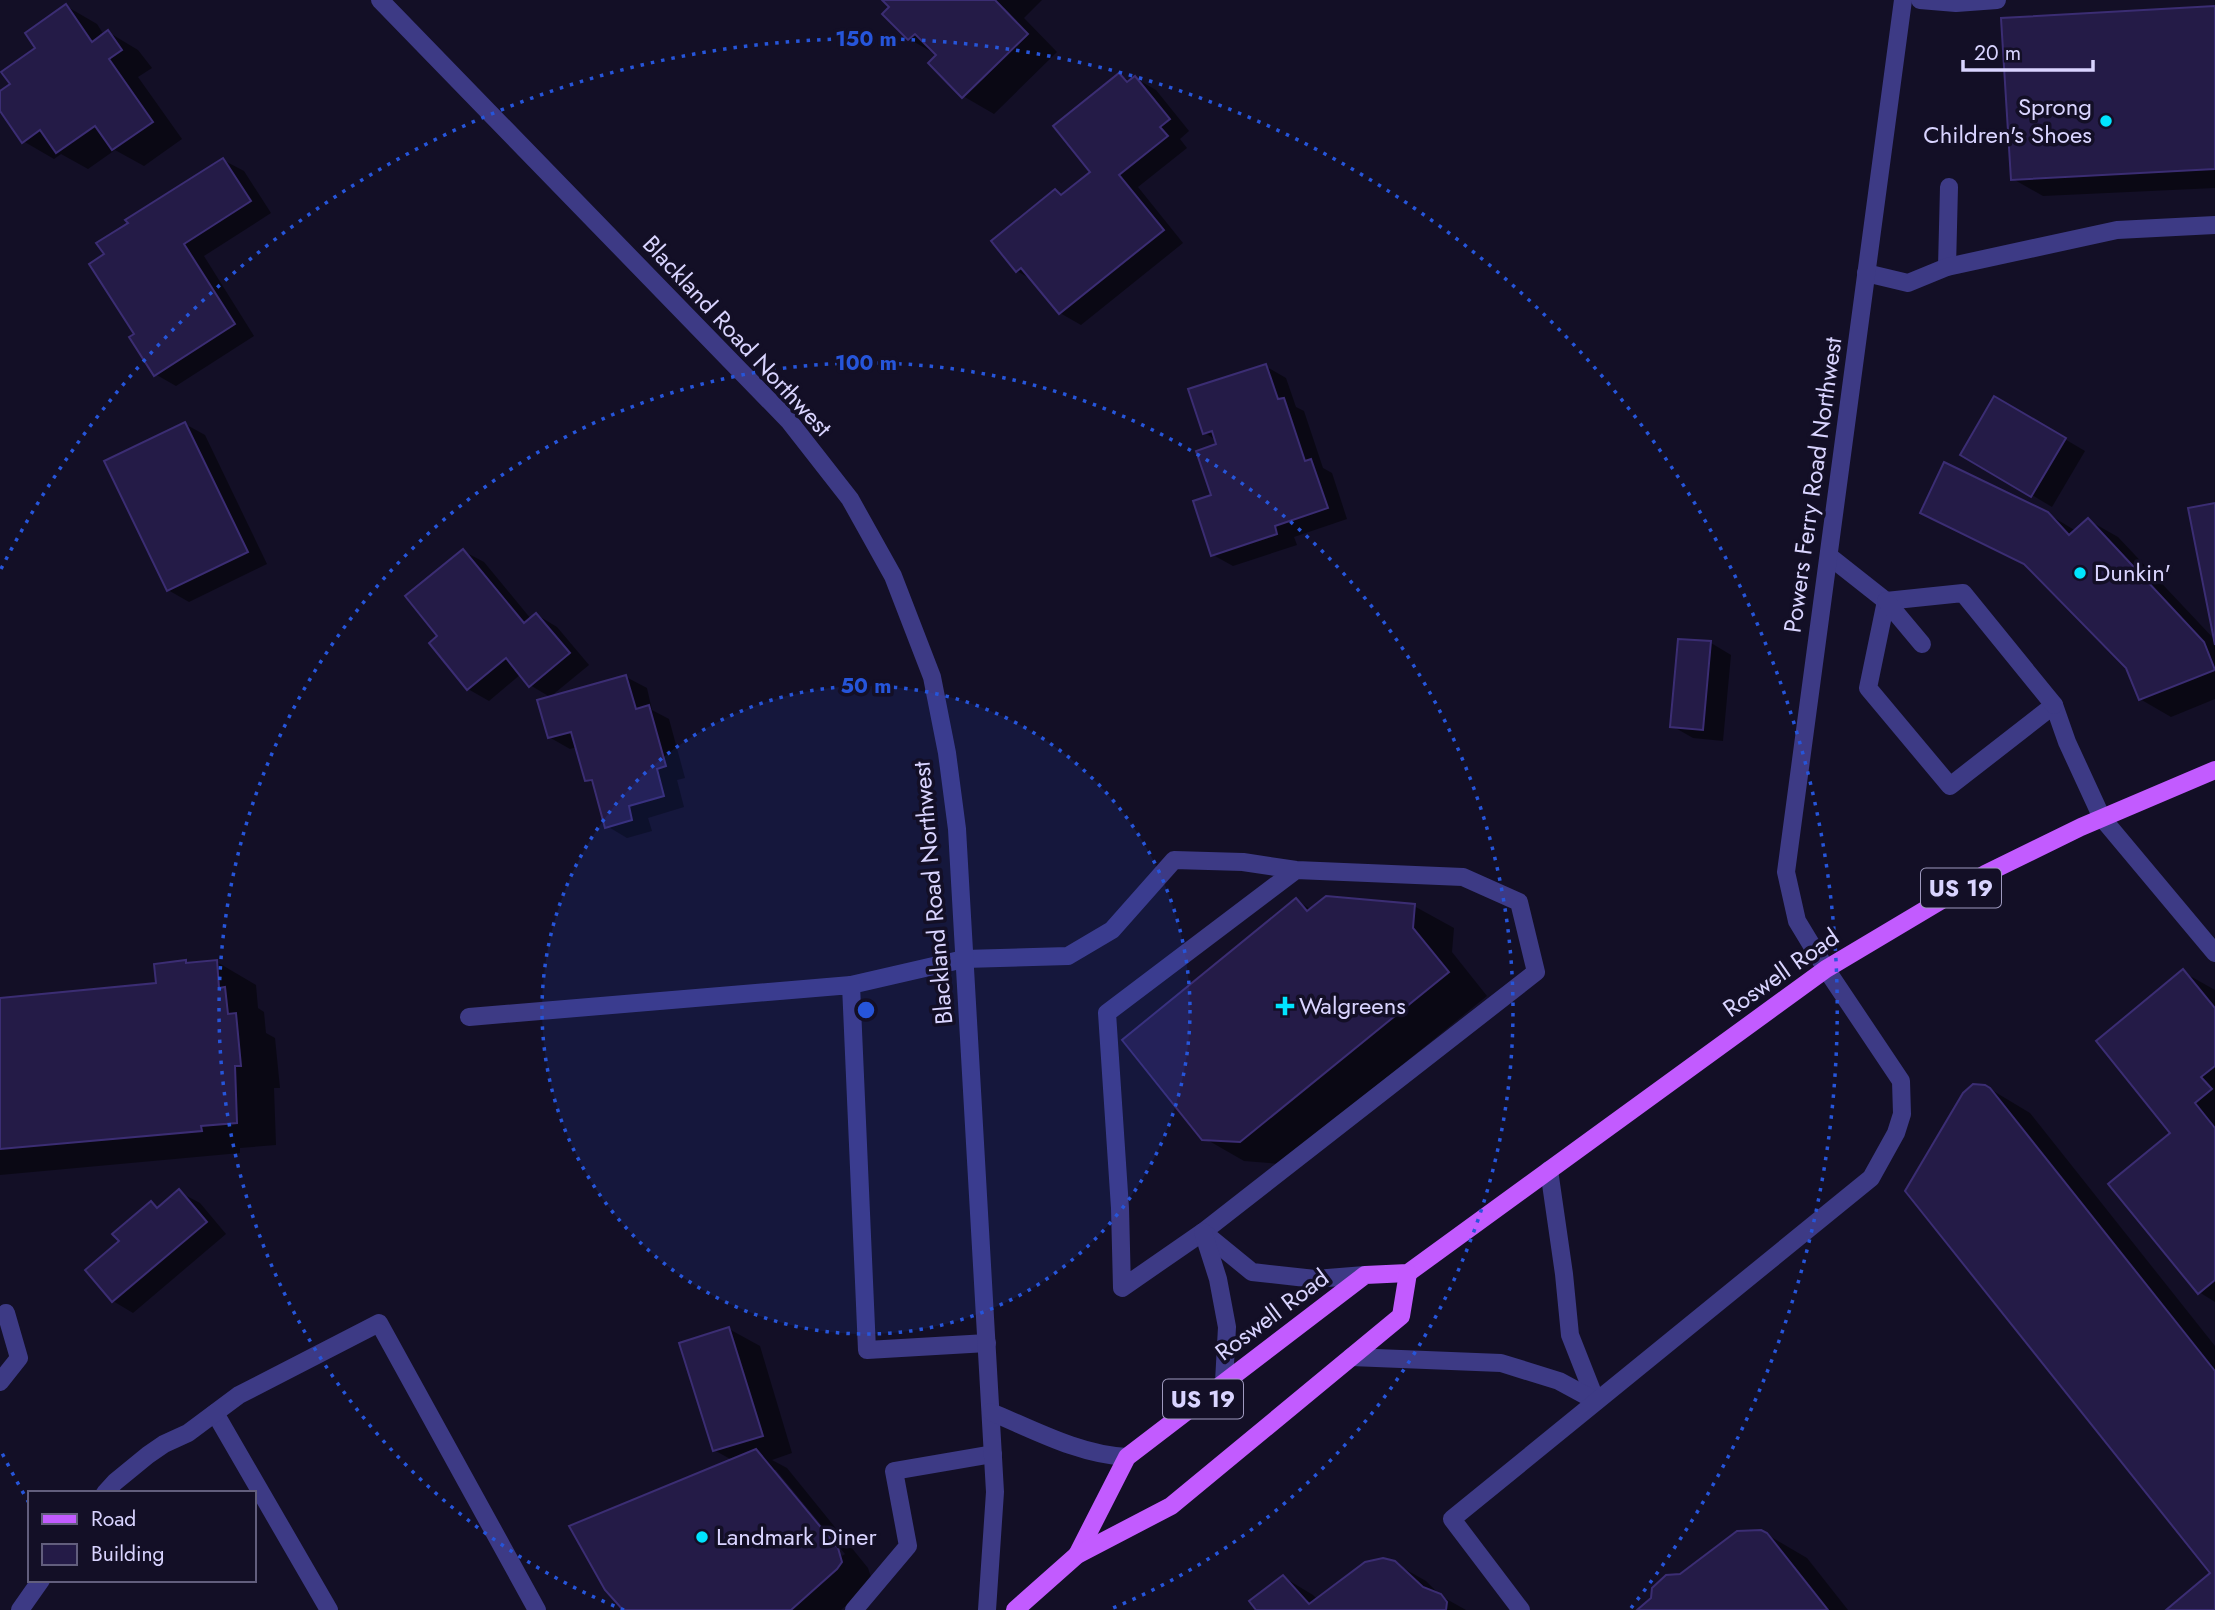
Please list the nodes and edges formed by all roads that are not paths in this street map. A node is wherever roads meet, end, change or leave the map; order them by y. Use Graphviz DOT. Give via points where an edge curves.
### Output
graph roads {
  1 [pos="380,0"];
  2 [pos="1903,0"];
  3 [pos="1920,0"];
  4 [pos="1997,0"];
  5 [pos="1949,187"];
  6 [pos="2215,225"];
  7 [pos="1947,267"];
  8 [pos="1866,273"];
  9 [pos="1829,556"];
  10 [pos="1886,601"];
  11 [pos="1922,644"];
  12 [pos="2054,705"];
  13 [pos="2215,770"];
  14 [pos="2102,818"];
  15 [pos="1296,870"];
  16 [pos="2215,953"];
  17 [pos="964,959"];
  18 [pos="1826,969"];
  19 [pos="851,985"];
  20 [pos="469,1017"];
  21 [pos="1549,1170"];
  22 [pos="1203,1232"];
  23 [pos="1408,1273"];
  24 [pos="1365,1275"];
  25 [pos="6,1312"];
  26 [pos="987,1343"];
  27 [pos="1351,1357"];
  28 [pos="0,1382"];
  29 [pos="1224,1382"];
  30 [pos="1596,1401"];
  31 [pos="991,1412"];
  32 [pos="215,1413"];
  33 [pos="993,1454"];
  34 [pos="1127,1457"];
  35 [pos="107,1491"];
  36 [pos="1077,1555"];
  37 [pos="40,1582"];
  38 [pos="20,1610"];
  39 [pos="330,1610"];
  40 [pos="537,1610"];
  41 [pos="854,1610"];
  42 [pos="987,1610"];
  43 [pos="1015,1610"];
  44 [pos="1521,1610"];
  1 -- 17 [label="street, Blackland Road Northwest" via="789,421 849,499 893,576 932,677 957,829"];
  2 -- 8 [label="street, Powers Ferry Road Northwest"];
  3 -- 4 [label="street"];
  5 -- 7 [label="street"];
  6 -- 7 [label="street" via="2117,230"];
  7 -- 8 [label="street" via="1908,283"];
  8 -- 9 [label="street, Powers Ferry Road Northwest"];
  9 -- 10 [label="street"];
  9 -- 18 [label="street, Powers Ferry Road Northwest" via="1786,873 1797,921"];
  10 -- 11 [label="street"];
  10 -- 12 [label="street" via="1962,593"];
  10 -- 12 [label="street" via="1868,688 1950,786 2000,740"];
  12 -- 14 [label="street"];
  13 -- 14 [label="main road, Roswell Road / US 19"];
  14 -- 16 [label="street"];
  14 -- 18 [label="main road, Roswell Road / US 19" via="1987,873"];
  15 -- 17 [label="street" via="1243,862 1174,860 1112,930 1068,956"];
  15 -- 22 [label="street" via="1107,1013 1122,1288"];
  15 -- 22 [label="street" via="1463,877 1519,902 1536,972"];
  17 -- 19 [label="street"];
  17 -- 26 [label="street, Blackland Road Northwest"];
  18 -- 21 [label="main road, Roswell Road / US 19"];
  18 -- 30 [label="street, Powers Ferry Road Northwest" via="1901,1081 1902,1114 1896,1133 1871,1178"];
  19 -- 20 [label="street"];
  19 -- 26 [label="street" via="867,1350"];
  21 -- 23 [label="main road, Roswell Road / US 19"];
  21 -- 30 [label="street" via="1570,1335"];
  22 -- 24 [label="street" via="1252,1272 1315,1279"];
  22 -- 29 [label="street" via="1227,1327"];
  23 -- 24 [label="main road, Roswell Road"];
  23 -- 27 [label="main road, Roswell Road / US 19" via="1401,1316"];
  24 -- 29 [label="main road, Roswell Road / US 19"];
  25 -- 28 [label="street" via="19,1358"];
  26 -- 31 [label="street, Blackland Road Northwest"];
  27 -- 30 [label="street" via="1501,1363 1559,1381"];
  27 -- 36 [label="main road, Roswell Road / US 19" via="1171,1506"];
  29 -- 34 [label="main road, Roswell Road / US 19"];
  30 -- 44 [label="street, Powers Ferry Road Northwest" via="1452,1519"];
  31 -- 33 [label="street, Blackland Road Northwest"];
  31 -- 34 [label="street" via="1077,1447"];
  32 -- 35 [label="street" via="148,1455"];
  32 -- 39 [label="street"];
  32 -- 40 [label="street" via="239,1395 379,1323"];
  33 -- 41 [label="street" via="894,1471 908,1546"];
  33 -- 42 [label="street, Blackland Road Northwest"];
  34 -- 36 [label="main road, Roswell Road / US 19"];
  36 -- 43 [label="main road, Roswell Road / US 19"];
  37 -- 38 [label="street"];
}
